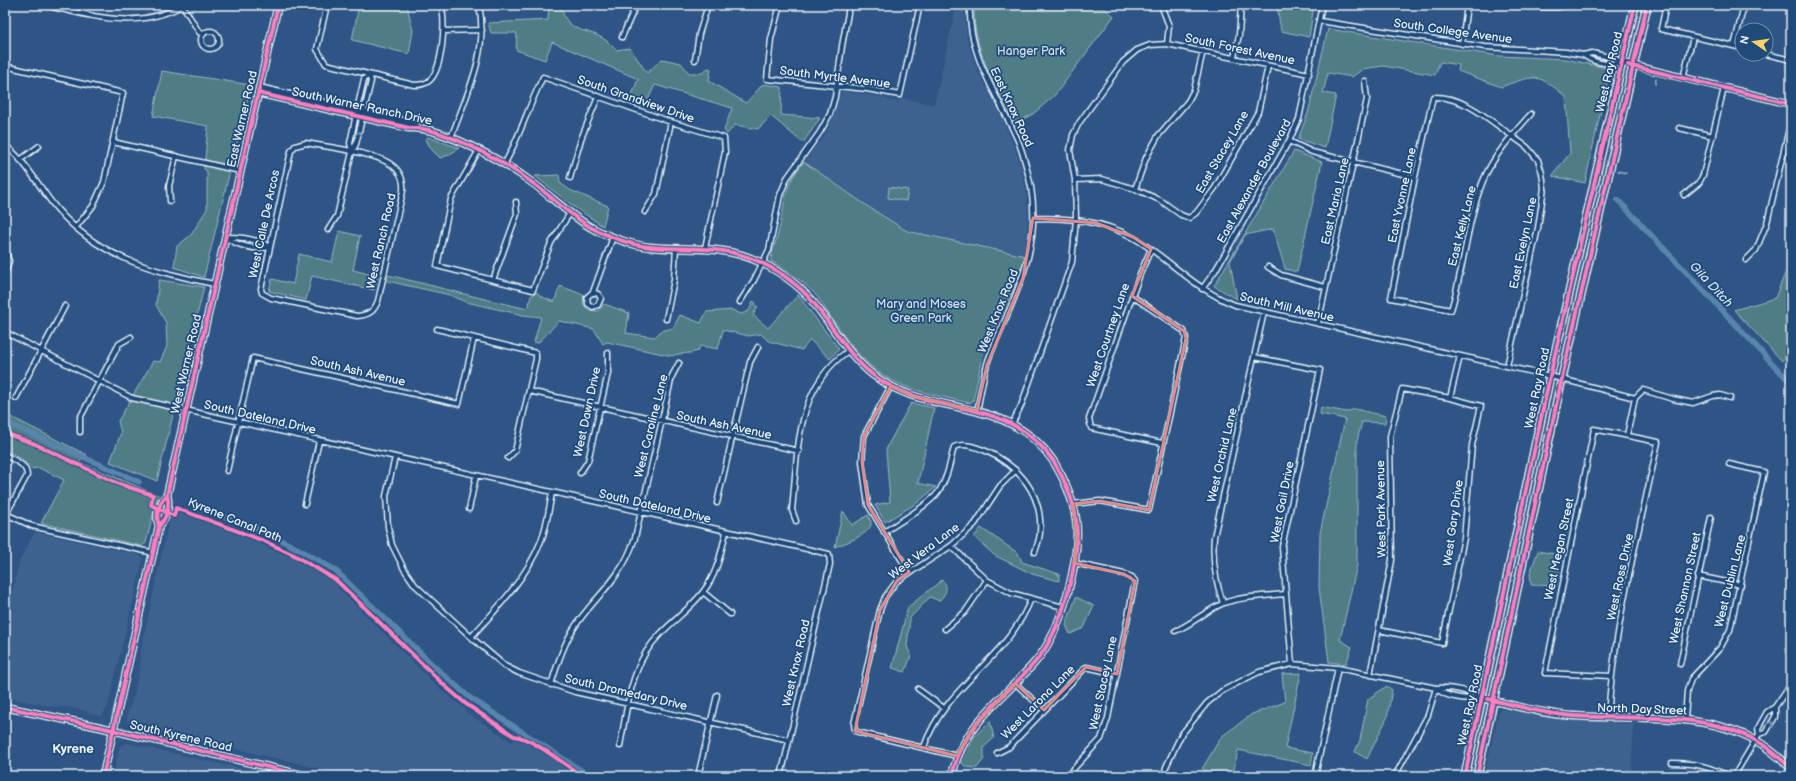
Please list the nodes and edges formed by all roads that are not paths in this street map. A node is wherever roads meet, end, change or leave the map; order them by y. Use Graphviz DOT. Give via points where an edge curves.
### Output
graph roads {
  1 [pos="44,5"];
  2 [pos="70,5"];
  3 [pos="183,5"];
  4 [pos="278,5"];
  5 [pos="327,5"];
  6 [pos="441,5"];
  7 [pos="479,5"];
  8 [pos="636,5"];
  9 [pos="708,5"];
  10 [pos="780,5"];
  11 [pos="848,5"];
  12 [pos="920,5"];
  13 [pos="970,5"];
  14 [pos="1161,5"];
  15 [pos="1240,5"];
  16 [pos="1322,5"];
  17 [pos="1468,5"];
  18 [pos="1515,5"];
  19 [pos="1564,5"];
  20 [pos="1635,5"];
  21 [pos="1647,5"];
  22 [pos="1666,5"];
  23 [pos="1744,5"];
  24 [pos="68,10"];
  25 [pos="1320,21"];
  26 [pos="1740,22"];
  27 [pos="482,30"];
  28 [pos="444,31"];
  29 [pos="203,35"];
  30 [pos="1693,36"];
  31 [pos="622,37"];
  32 [pos="1167,44"];
  33 [pos="1462,44"];
  34 [pos="1734,46"];
  35 [pos="1203,51"];
  36 [pos="1583,55"];
  37 [pos="1774,56"];
  38 [pos="1234,57"];
  39 [pos="695,60"];
  40 [pos="1791,60"];
  41 [pos="1627,64"];
  42 [pos="5,66"];
  43 [pos="1268,66"];
  44 [pos="1309,74"];
  45 [pos="369,75"];
  46 [pos="1683,78"];
  47 [pos="1366,82"];
  48 [pos="836,85"];
  49 [pos="1724,88"];
  50 [pos="258,90"];
  51 [pos="598,97"];
  52 [pos="1791,104"];
  53 [pos="360,114"];
  54 [pos="1531,114"];
  55 [pos="1791,120"];
  56 [pos="671,122"];
  57 [pos="1679,128"];
  58 [pos="1512,136"];
  59 [pos="1713,136"];
  60 [pos="451,138"];
  61 [pos="1289,141"];
  62 [pos="113,142"];
  63 [pos="5,146"];
  64 [pos="39,146"];
  65 [pos="479,150"];
  66 [pos="352,152"];
  67 [pos="176,156"];
  68 [pos="20,160"];
  69 [pos="504,163"];
  70 [pos="1353,163"];
  71 [pos="240,171"];
  72 [pos="1415,177"];
  73 [pos="570,178"];
  74 [pos="1075,180"];
  75 [pos="1135,189"];
  76 [pos="1684,195"];
  77 [pos="170,201"];
  78 [pos="516,202"];
  79 [pos="645,212"];
  80 [pos="570,213"];
  81 [pos="1033,218"];
  82 [pos="1076,219"];
  83 [pos="76,227"];
  84 [pos="328,230"];
  85 [pos="613,237"];
  86 [pos="225,238"];
  87 [pos="269,247"];
  88 [pos="676,248"];
  89 [pos="705,248"];
  90 [pos="5,249"];
  91 [pos="1151,249"];
  92 [pos="1746,260"];
  93 [pos="762,263"];
  94 [pos="1268,267"];
  95 [pos="5,275"];
  96 [pos="493,280"];
  97 [pos="214,284"];
  98 [pos="1325,287"];
  99 [pos="1202,289"];
  100 [pos="593,292"];
  101 [pos="1132,296"];
  102 [pos="1391,298"];
  103 [pos="740,302"];
  104 [pos="65,306"];
  105 [pos="1264,312"];
  106 [pos="370,313"];
  107 [pos="666,319"];
  108 [pos="1318,324"];
  109 [pos="437,328"];
  110 [pos="5,332"];
  111 [pos="131,336"];
  112 [pos="474,338"];
  113 [pos="758,347"];
  114 [pos="41,350"];
  115 [pos="848,351"];
  116 [pos="608,353"];
  117 [pos="1460,356"];
  118 [pos="1254,357"];
  119 [pos="679,363"];
  120 [pos="1507,366"];
  121 [pos="1556,377"];
  122 [pos="99,382"];
  123 [pos="891,386"];
  124 [pos="529,391"];
  125 [pos="16,398"];
  126 [pos="1450,398"];
  127 [pos="1635,398"];
  128 [pos="1730,398"];
  129 [pos="600,408"];
  130 [pos="185,410"];
  131 [pos="976,411"];
  132 [pos="661,421"];
  133 [pos="238,423"];
  134 [pos="1012,424"];
  135 [pos="80,432"];
  136 [pos="1627,435"];
  137 [pos="732,437"];
  138 [pos="319,441"];
  139 [pos="1162,444"];
  140 [pos="799,451"];
  141 [pos="5,455"];
  142 [pos="395,457"];
  143 [pos="508,458"];
  144 [pos="1729,464"];
  145 [pos="227,470"];
  146 [pos="1016,470"];
  147 [pos="580,473"];
  148 [pos="476,476"];
  149 [pos="552,493"];
  150 [pos="717,503"];
  151 [pos="305,504"];
  152 [pos="1073,504"];
  153 [pos="469,510"];
  154 [pos="641,513"];
  155 [pos="6,515"];
  156 [pos="1710,517"];
  157 [pos="796,521"];
  158 [pos="726,532"];
  159 [pos="884,532"];
  160 [pos="951,546"];
  161 [pos="1035,552"];
  162 [pos="154,553"];
  163 [pos="829,554"];
  164 [pos="1074,563"];
  165 [pos="909,572"];
  166 [pos="1698,576"];
  167 [pos="987,580"];
  168 [pos="1741,585"];
  169 [pos="703,592"];
  170 [pos="1286,594"];
  171 [pos="1031,599"];
  172 [pos="1223,603"];
  173 [pos="1063,607"];
  174 [pos="730,614"];
  175 [pos="945,629"];
  176 [pos="1379,630"];
  177 [pos="1175,631"];
  178 [pos="471,637"];
  179 [pos="1292,664"];
  180 [pos="1680,664"];
  181 [pos="1338,668"];
  182 [pos="1117,674"];
  183 [pos="1370,675"];
  184 [pos="1611,676"];
  185 [pos="1015,683"];
  186 [pos="551,685"];
  187 [pos="1791,686"];
  188 [pos="1436,688"];
  189 [pos="918,689"];
  190 [pos="717,695"];
  191 [pos="1482,698"];
  192 [pos="1493,700"];
  193 [pos="629,703"];
  194 [pos="5,707"];
  195 [pos="1775,707"];
  196 [pos="944,708"];
  197 [pos="1044,710"];
  198 [pos="1608,717"];
  199 [pos="1685,719"];
  200 [pos="710,722"];
  201 [pos="113,731"];
  202 [pos="1757,737"];
  203 [pos="789,740"];
  204 [pos="620,746"];
  205 [pos="924,747"];
  206 [pos="997,753"];
  207 [pos="957,756"];
  208 [pos="1672,762"];
  209 [pos="1791,768"];
  210 [pos="103,776"];
  211 [pos="306,776"];
  212 [pos="698,776"];
  213 [pos="781,776"];
  214 [pos="952,776"];
  215 [pos="1068,776"];
  216 [pos="1164,776"];
  217 [pos="1315,776"];
  218 [pos="1395,776"];
  219 [pos="1465,776"];
  220 [pos="1478,776"];
  221 [pos="1728,776"];
  222 [pos="1734,776"];
  1 -- 24 [label="street"];
  2 -- 24 [label="street"];
  3 -- 24 [label="street" via="157,17 130,20 107,19"];
  3 -- 29 [label="street"];
  4 -- 50 [label="street, East Warner Road"];
  5 -- 45 [label="street" via="317,49 326,64"];
  6 -- 28 [label="street"];
  7 -- 27 [label="street"];
  8 -- 31 [label="street"];
  9 -- 39 [label="street" via="699,34"];
  10 -- 48 [label="street, South Myrtle Avenue" via="771,39 767,79"];
  11 -- 48 [label="street"];
  12 -- 48 [label="street, South Myrtle Avenue" via="900,95"];
  13 -- 81 [label="street, East Knox Road" via="971,32 979,59 1024,158 1031,188"];
  14 -- 32 [label="street" via="1169,26"];
  15 -- 38 [label="street" via="1240,35"];
  16 -- 25 [label="street, East Alexander Boulevard"];
  17 -- 33 [label="street"];
  18 -- 19 [label="street"];
  20 -- 41 [label="main road, West Ray Road"];
  21 -- 41 [label="main road, West Ray Road"];
  22 -- 30 [label="street" via="1661,29"];
  23 -- 26 [label="street"];
  25 -- 33 [label="street, South College Avenue"];
  25 -- 44 [label="street, East Alexander Boulevard"];
  27 -- 28 [label="street"];
  27 -- 60 [label="street" via="477,68"];
  28 -- 45 [label="street" via="438,63 430,80 423,85"];
  29 -- 29 [label="street" via="204,46 217,46 219,38 216,32 209,31"];
  30 -- 34 [label="street"];
  30 -- 46 [label="street"];
  32 -- 35 [label="street, South Forest Avenue"];
  32 -- 74 [label="street, South Forest Avenue" via="1150,45 1137,50 1123,62 1078,122 1070,150"];
  33 -- 36 [label="street, South College Avenue"];
  35 -- 38 [label="street, South Forest Avenue"];
  35 -- 75 [label="street" via="1194,90 1188,101 1158,136 1146,158"];
  36 -- 41 [label="street, South College Avenue" via="1592,53"];
  36 -- 41 [label="street, South College Avenue" via="1590,60 1612,65"];
  37 -- 40 [label="street"];
  38 -- 43 [label="street, South Forest Avenue"];
  41 -- 46 [label="street"];
  41 -- 121 [label="main road, West Ray Road"];
  41 -- 121 [label="main road, West Ray Road"];
  42 -- 62 [label="street" via="123,93"];
  43 -- 44 [label="street, South Forest Avenue"];
  43 -- 75 [label="street, East Stacey Lane" via="1258,112 1215,188 1196,213 1189,218 1181,215 1160,200"];
  44 -- 61 [label="street, East Alexander Boulevard" via="1299,119"];
  45 -- 53 [label="street" via="371,81"];
  46 -- 49 [label="street"];
  47 -- 70 [label="street, East Maria Lane" via="1367,99"];
  48 -- 93 [label="street" via="826,122 783,186 772,240"];
  49 -- 52 [label="street"];
  49 -- 59 [label="street"];
  50 -- 53 [label="street, South Warner Ranch Drive"];
  50 -- 71 [label="street, East Warner Road"];
  51 -- 56 [label="street, South Grandview Drive"];
  51 -- 69 [label="street, South Grandview Drive" via="542,77 513,149"];
  51 -- 73 [label="street" via="581,139"];
  53 -- 60 [label="street, South Warner Ranch Drive" via="409,128 418,127"];
  53 -- 66 [label="street" via="350,143"];
  54 -- 58 [label="street, East Kelly Lane"];
  55 -- 92 [label="street" via="1767,223 1756,250"];
  56 -- 79 [label="street" via="656,194"];
  56 -- 89 [label="street, South Grandview Drive" via="724,138 724,152"];
  57 -- 59 [label="street"];
  58 -- 72 [label="street, East Yvonne Lane" via="1472,107 1443,97 1433,97"];
  58 -- 102 [label="street, East Kelly Lane" via="1483,180 1451,310"];
  58 -- 120 [label="street, East Evelyn Lane" via="1527,147 1538,160 1544,188 1538,228"];
  59 -- 76 [label="street" via="1703,175"];
  60 -- 65 [label="street, South Warner Ranch Drive"];
  61 -- 70 [label="street" via="1312,152"];
  61 -- 99 [label="street, East Alexander Boulevard" via="1215,271"];
  62 -- 67 [label="street"];
  62 -- 83 [label="street" via="104,182 93,206"];
  63 -- 68 [label="street"];
  64 -- 68 [label="street"];
  65 -- 69 [label="street, South Warner Ranch Drive"];
  65 -- 96 [label="street" via="451,199 438,266"];
  66 -- 84 [label="street" via="337,216"];
  66 -- 87 [label="street, West Calle De Arcos" via="306,143 295,146 290,151"];
  66 -- 106 [label="street, West Ranch Road" via="389,163 399,172 402,181 403,191 378,301"];
  67 -- 71 [label="street"];
  67 -- 77 [label="street" via="169,186"];
  68 -- 83 [label="street" via="58,210"];
  69 -- 80 [label="street, South Warner Ranch Drive"];
  70 -- 72 [label="street"];
  70 -- 98 [label="street, East Maria Lane"];
  71 -- 86 [label="street, East Warner Road"];
  72 -- 102 [label="street, East Yvonne Lane"];
  74 -- 75 [label="street" via="1102,179"];
  74 -- 82 [label="street, South Forest Avenue"];
  78 -- 96 [label="street" via="517,214"];
  80 -- 85 [label="street, South Warner Ranch Drive" via="592,228"];
  80 -- 96 [label="street" via="552,243 533,290"];
  81 -- 82 [label="street, South Mill Avenue"];
  81 -- 131 [label="street, West Knox Road" via="1029,258 989,358"];
  82 -- 91 [label="street, South Mill Avenue" via="1114,229"];
  82 -- 134 [label="street" via="1069,273"];
  83 -- 97 [label="street" via="110,252 130,262"];
  85 -- 88 [label="street, South Warner Ranch Drive" via="640,245"];
  85 -- 100 [label="street"];
  86 -- 87 [label="street" via="262,249"];
  86 -- 97 [label="street, West Warner Road"];
  87 -- 106 [label="street, West Calle De Arcos" via="261,285 262,293 265,295 356,316"];
  88 -- 89 [label="street, South Warner Ranch Drive"];
  88 -- 107 [label="street" via="674,280"];
  89 -- 93 [label="street, South Warner Ranch Drive" via="738,254"];
  90 -- 95 [label="street" via="9,261"];
  91 -- 99 [label="street, South Mill Avenue"];
  91 -- 101 [label="street, West Courtney Lane"];
  93 -- 103 [label="street"];
  93 -- 115 [label="street, South Warner Ranch Drive" via="785,276 805,293 821,311"];
  94 -- 98 [label="street" via="1281,275"];
  97 -- 130 [label="street, West Warner Road"];
  98 -- 108 [label="street, East Maria Lane"];
  99 -- 105 [label="street, South Mill Avenue" via="1235,306"];
  101 -- 139 [label="street" via="1184,330 1186,338"];
  101 -- 139 [label="street, West Courtney Lane" via="1089,419 1091,428"];
  104 -- 114 [label="street"];
  105 -- 108 [label="street, South Mill Avenue"];
  105 -- 118 [label="street, West Orchid Lane"];
  108 -- 117 [label="street, South Mill Avenue"];
  109 -- 112 [label="street"];
  110 -- 114 [label="street, South Dateland Drive"];
  111 -- 122 [label="street" via="119,344"];
  112 -- 124 [label="street" via="536,353"];
  112 -- 133 [label="street, South Ash Avenue" via="459,404 253,358"];
  113 -- 137 [label="street" via="750,362"];
  114 -- 122 [label="street, South Dateland Drive"];
  114 -- 125 [label="street"];
  115 -- 123 [label="street, South Warner Ranch Drive" via="868,370"];
  115 -- 140 [label="street" via="825,371 809,397 803,414"];
  116 -- 129 [label="street, West Dawn Drive" via="608,373"];
  117 -- 120 [label="street, South Mill Avenue"];
  117 -- 126 [label="street"];
  118 -- 170 [label="street, West Gail Drive" via="1320,370 1282,547"];
  118 -- 172 [label="street, West Orchid Lane" via="1214,537 1213,566"];
  119 -- 132 [label="street, West Caroline Lane" via="672,376"];
  120 -- 121 [label="street, South Mill Avenue"];
  121 -- 127 [label="street, South Mill Avenue"];
  121 -- 191 [label="main road, West Ray Road"];
  121 -- 192 [label="main road, West Ray Road"];
  122 -- 130 [label="street, South Dateland Drive" via="132,398"];
  122 -- 135 [label="street" via="80,418"];
  123 -- 131 [label="street, South Warner Ranch Drive" via="912,396"];
  123 -- 159 [label="street" via="864,436 862,462 868,505"];
  124 -- 129 [label="street, South Ash Avenue"];
  124 -- 143 [label="street" via="515,451"];
  126 -- 176 [label="street, West Park Avenue" via="1402,390 1390,436 1392,560"];
  126 -- 176 [label="street, West Gary Drive" via="1481,406 1472,445 1464,538 1442,643"];
  127 -- 128 [label="street" via="1643,390 1693,403 1713,396"];
  127 -- 136 [label="street"];
  129 -- 132 [label="street, South Ash Avenue"];
  129 -- 147 [label="street, West Dawn Drive" via="588,461"];
  130 -- 133 [label="street, South Dateland Drive"];
  130 -- 162 [label="street, West Warner Road" via="167,495 161,501 157,518 159,526"];
  131 -- 134 [label="street, South Warner Ranch Drive" via="996,416"];
  132 -- 137 [label="street, South Ash Avenue"];
  132 -- 154 [label="street, West Caroline Lane"];
  133 -- 138 [label="street, South Dateland Drive"];
  133 -- 145 [label="street"];
  134 -- 152 [label="street, South Warner Ranch Drive" via="1048,453 1065,481"];
  136 -- 184 [label="street, West Ross Drive" via="1658,442"];
  136 -- 184 [label="street, West Megan Street" via="1594,429 1545,673"];
  137 -- 140 [label="street, South Ash Avenue"];
  137 -- 150 [label="street"];
  138 -- 142 [label="street, South Dateland Drive"];
  138 -- 151 [label="street"];
  139 -- 152 [label="street" via="1149,510 1100,501"];
  140 -- 157 [label="street" via="792,510"];
  141 -- 155 [label="street" via="25,466 27,470 27,476"];
  142 -- 148 [label="street, South Dateland Drive"];
  142 -- 178 [label="street, South Dromedary Drive" via="386,496 392,545 415,585"];
  144 -- 168 [label="street, West Dublin Lane" via="1764,472"];
  146 -- 159 [label="street" via="1002,458 982,450 960,444 954,446 949,468 938,493"];
  146 -- 160 [label="street, West Vera Lane" via="1000,486 975,524"];
  146 -- 161 [label="street" via="1029,486 1037,505 1040,532"];
  148 -- 149 [label="street, South Dateland Drive"];
  148 -- 153 [label="street"];
  149 -- 154 [label="street, South Dateland Drive"];
  149 -- 178 [label="street" via="542,540 520,580"];
  152 -- 164 [label="street, South Warner Ranch Drive" via="1077,539"];
  154 -- 158 [label="street, South Dateland Drive"];
  154 -- 186 [label="street, West Caroline Lane" via="629,556 574,628 564,647"];
  155 -- 162 [label="street" via="32,526"];
  156 -- 166 [label="street, West Shannon Street"];
  158 -- 163 [label="street, South Dateland Drive"];
  158 -- 169 [label="street" via="719,563"];
  159 -- 165 [label="street"];
  160 -- 165 [label="street, West Vera Lane"];
  160 -- 167 [label="street"];
  162 -- 201 [label="street, West Warner Road"];
  163 -- 203 [label="street, West Knox Road" via="830,564"];
  164 -- 173 [label="street, South Warner Ranch Drive"];
  164 -- 182 [label="street, West Stacey Lane" via="1124,574 1135,581"];
  165 -- 205 [label="street, West Vera Lane" via="897,581 885,597 880,610 854,724 855,731"];
  166 -- 168 [label="street"];
  166 -- 180 [label="street, West Shannon Street"];
  167 -- 171 [label="street" via="1011,593"];
  167 -- 175 [label="street" via="965,612"];
  168 -- 199 [label="street, West Dublin Lane" via="1730,630 1720,648 1691,679 1687,691"];
  169 -- 174 [label="street"];
  169 -- 193 [label="street" via="662,632 646,652 635,674"];
  170 -- 172 [label="street"];
  170 -- 179 [label="street, West Gail Drive"];
  171 -- 173 [label="street"];
  171 -- 196 [label="street" via="1012,635"];
  172 -- 177 [label="street" via="1188,626"];
  173 -- 185 [label="street, South Warner Ranch Drive" via="1056,629 1044,651"];
  176 -- 183 [label="street, West Park Avenue"];
  178 -- 186 [label="street, South Dromedary Drive" via="504,666"];
  179 -- 181 [label="street, North Day Street"];
  179 -- 216 [label="street, North Day Street" via="1259,672 1222,690 1207,703 1181,735"];
  181 -- 183 [label="street, North Day Street"];
  181 -- 217 [label="street"];
  182 -- 197 [label="street, West Larona Lane" via="1086,668"];
  182 -- 215 [label="street, West Stacey Lane" via="1101,739"];
  183 -- 188 [label="street, North Day Street"];
  184 -- 198 [label="street, West Ross Drive"];
  185 -- 197 [label="street"];
  185 -- 207 [label="street, South Warner Ranch Drive" via="975,725"];
  186 -- 193 [label="street, South Dromedary Drive"];
  187 -- 195 [label="street"];
  188 -- 191 [label="street, North Day Street" via="1441,693 1449,695"];
  188 -- 218 [label="street" via="1426,719"];
  189 -- 196 [label="street"];
  190 -- 200 [label="street"];
  191 -- 192 [label="street, North Day Street"];
  191 -- 219 [label="main road, West Ray Road"];
  192 -- 198 [label="street, North Day Street" via="1547,713"];
  192 -- 220 [label="main road, West Ray Road"];
  193 -- 200 [label="street, South Dromedary Drive"];
  193 -- 204 [label="street"];
  194 -- 201 [label="street, South Kyrene Road"];
  195 -- 202 [label="street" via="1767,712 1758,728"];
  202 -- 195 [label="street, one-way" via="1766,732 1775,717"];
  196 -- 205 [label="street" via="932,727"];
  197 -- 206 [label="street, West Larona Lane" via="1009,747"];
  198 -- 199 [label="street, North Day Street"];
  199 -- 202 [label="street, North Day Street"];
  200 -- 203 [label="street, South Dromedary Drive"];
  200 -- 212 [label="street"];
  201 -- 210 [label="street, West Warner Road"];
  201 -- 211 [label="street, South Kyrene Road"];
  202 -- 209 [label="street, North Day Street"];
  202 -- 222 [label="street"];
  203 -- 213 [label="street, West Knox Road"];
  205 -- 207 [label="street"];
  207 -- 214 [label="street, South Warner Ranch Drive"];
  208 -- 221 [label="street" via="1710,767"];
}
